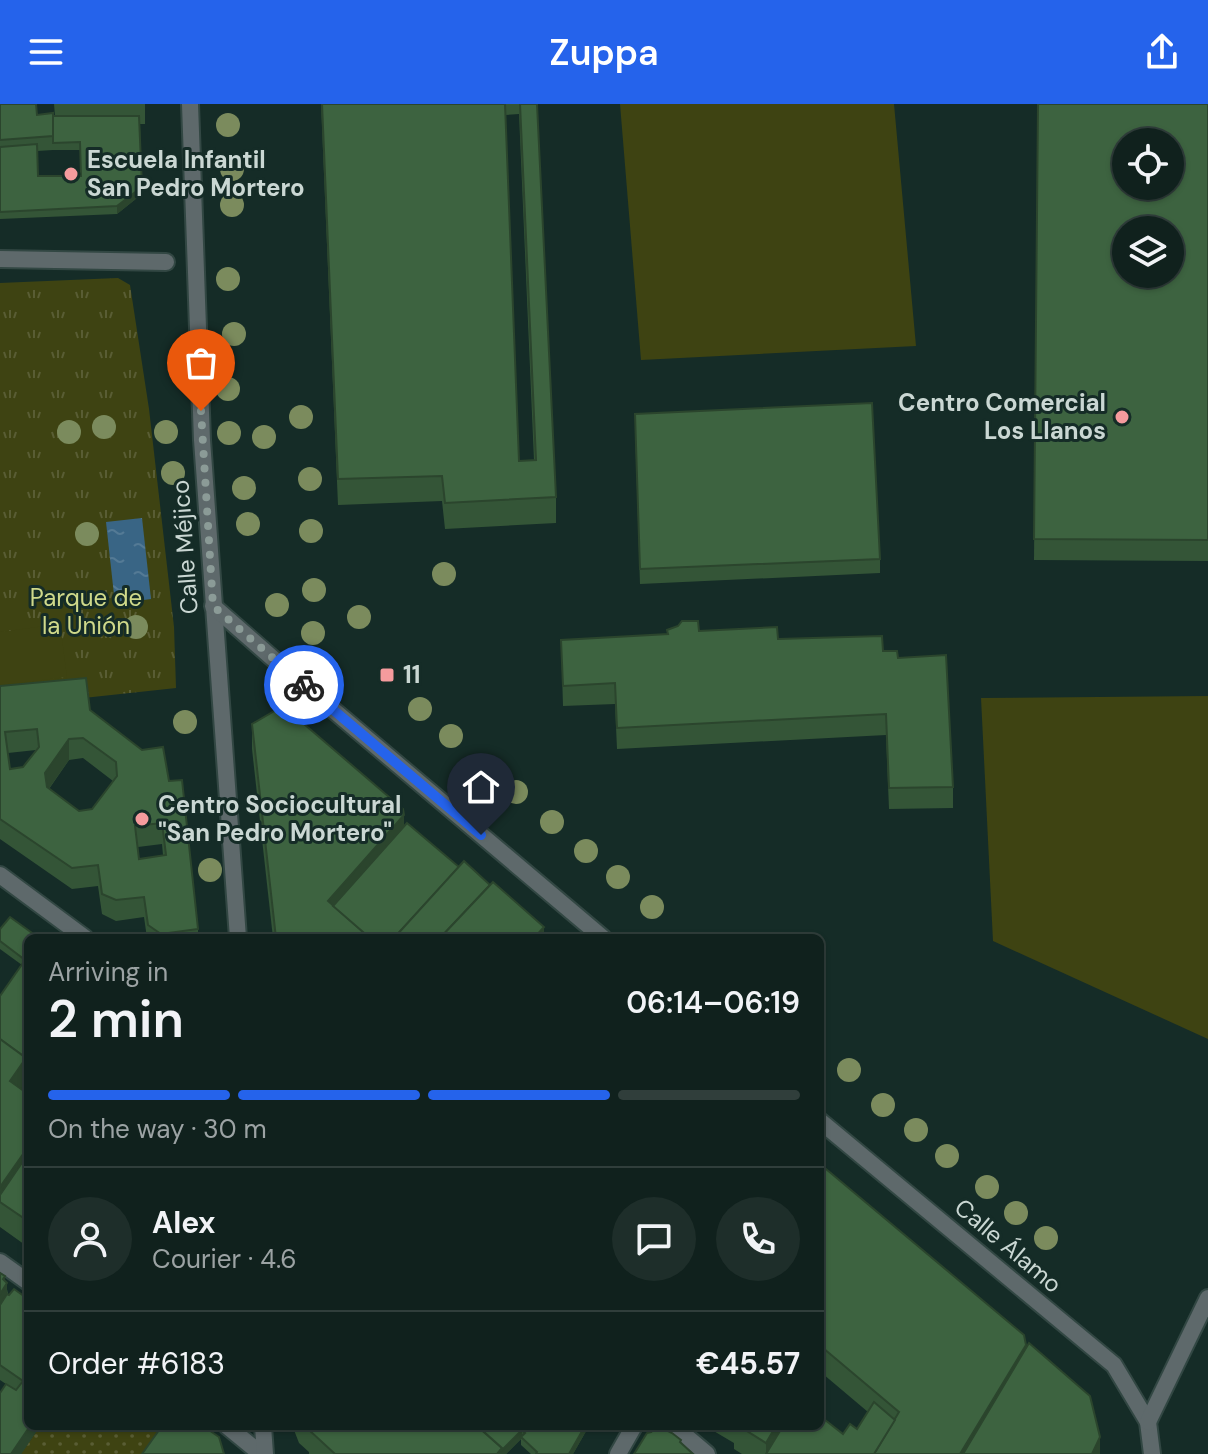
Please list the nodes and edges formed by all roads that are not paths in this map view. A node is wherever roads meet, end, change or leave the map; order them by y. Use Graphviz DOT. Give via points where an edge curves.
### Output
graph roads {
  1 [pos="190,104"];
  2 [pos="0,259"];
  3 [pos="166,262"];
  4 [pos="213,606"];
  5 [pos="0,875"];
  6 [pos="80,934"];
  7 [pos="238,934"];
  8 [pos="598,934"];
  9 [pos="824,1124"];
  10 [pos="0,1262"];
  11 [pos="24,1279"];
  12 [pos="1208,1298"];
  13 [pos="1148,1422"];
  14 [pos="232,1430"];
  15 [pos="263,1430"];
  16 [pos="632,1430"];
  17 [pos="679,1430"];
  18 [pos="263,1454"];
  19 [pos="618,1454"];
  20 [pos="707,1454"];
  21 [pos="1152,1454"];
  1 -- 4 [label="street, Calle Méjico"];
  2 -- 3 [label="street"];
  4 -- 7 [label="street, Calle Méjico"];
  4 -- 8 [label="street"];
  5 -- 6 [label="street"];
  9 -- 13 [label="street, Calle Álamo" via="1114,1365"];
  10 -- 11 [label="street"];
  12 -- 13 [label="street"];
  13 -- 21 [label="street"];
  14 -- 18 [label="street"];
  15 -- 18 [label="street"];
  16 -- 19 [label="street"];
  17 -- 20 [label="street"];
}
